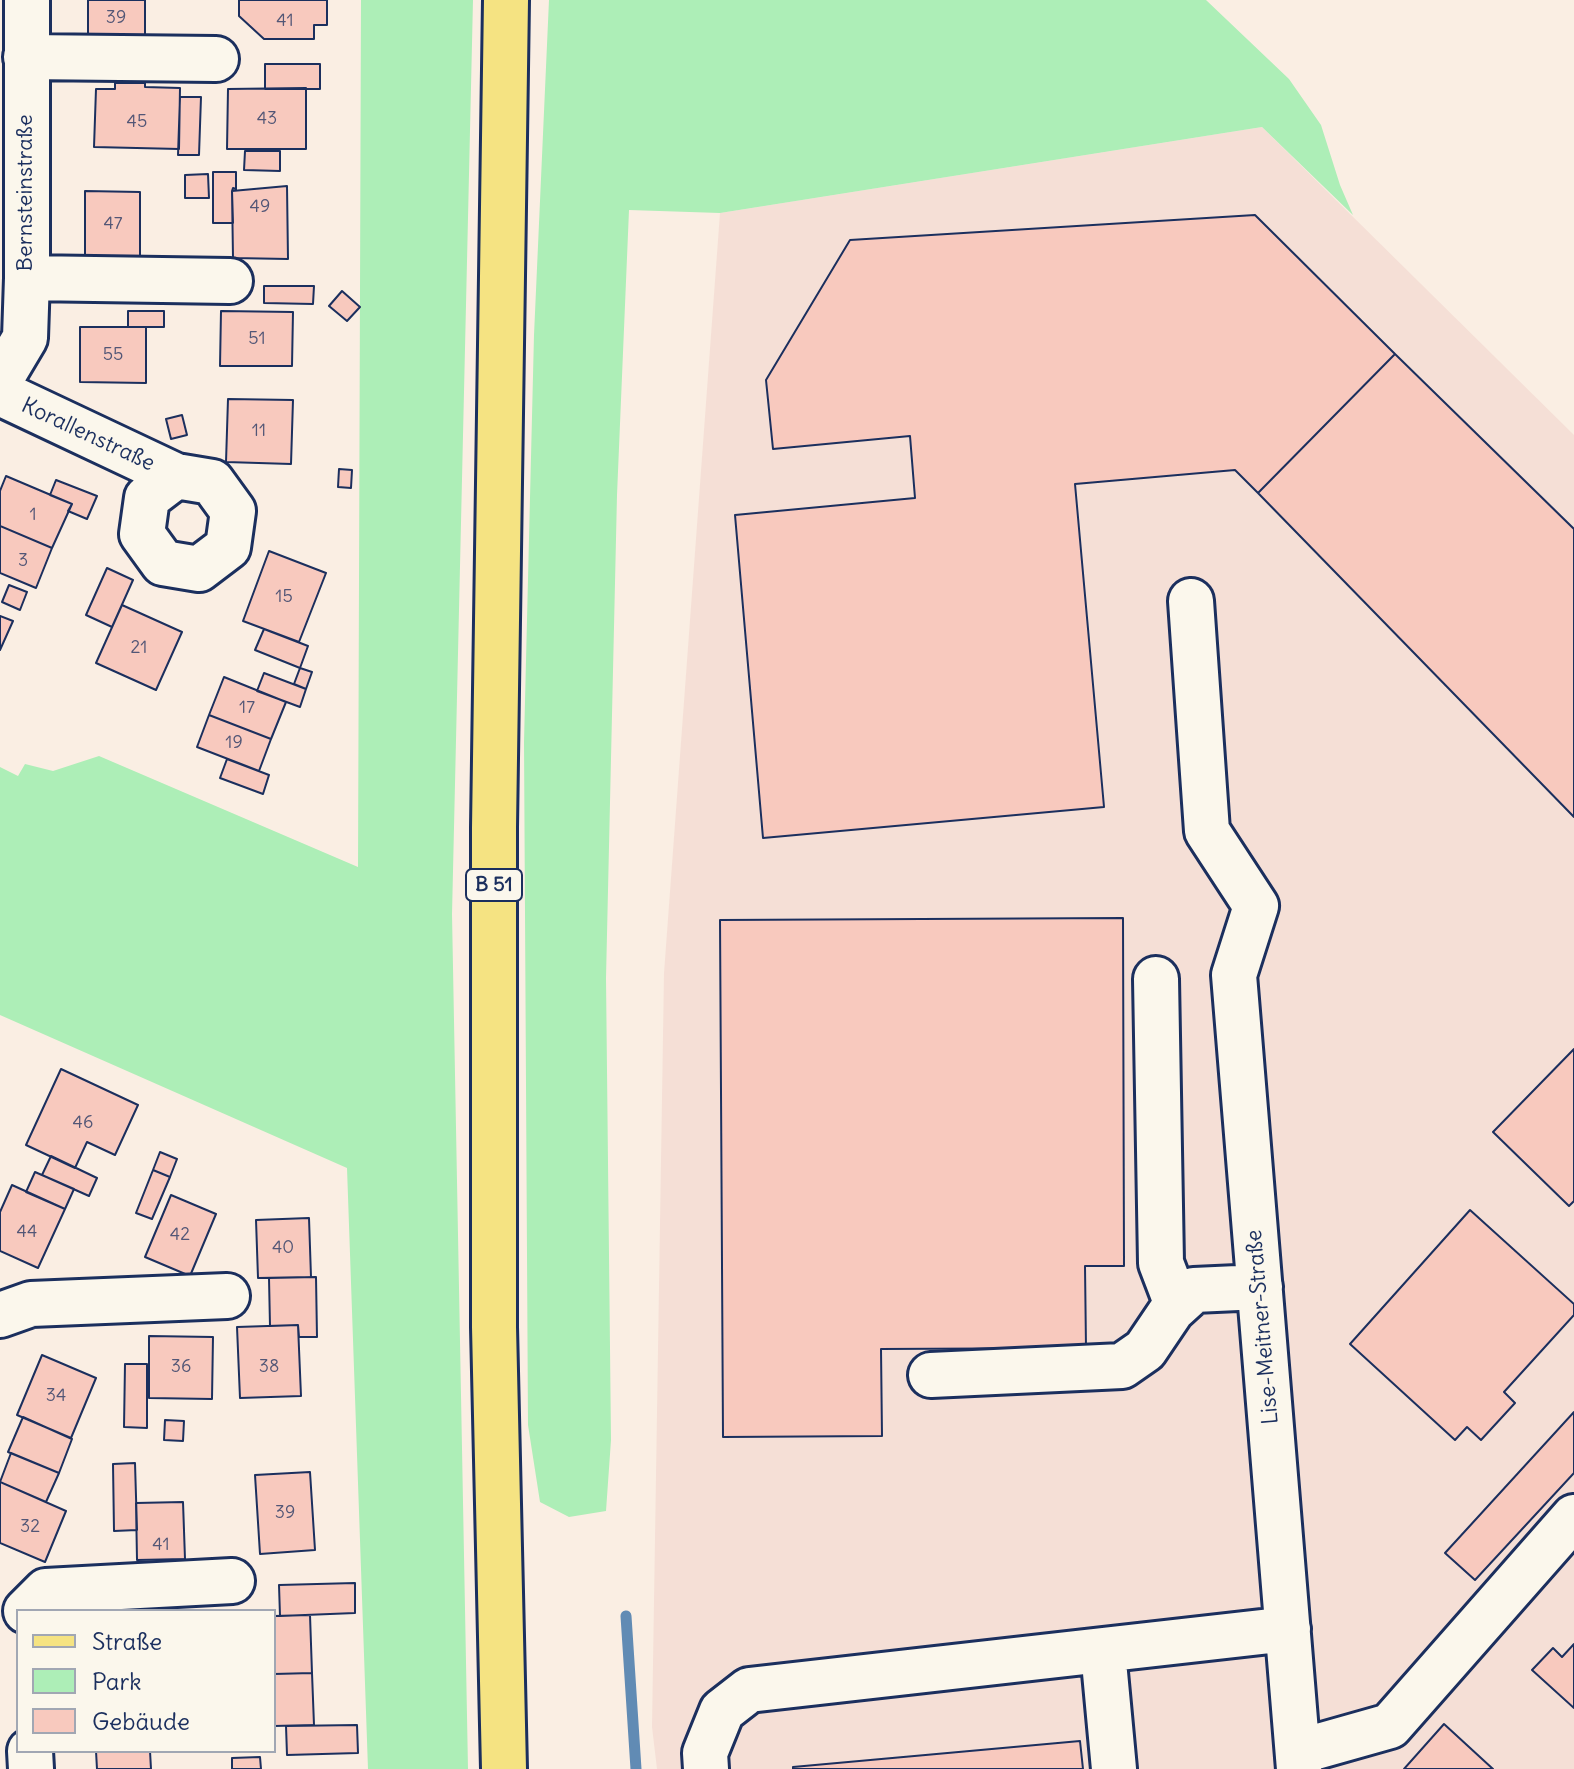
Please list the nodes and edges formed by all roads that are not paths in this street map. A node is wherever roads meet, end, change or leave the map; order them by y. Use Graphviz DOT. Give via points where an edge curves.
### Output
graph roads {
  1 [pos="27,0"];
  2 [pos="506,0"];
  3 [pos="26,57"];
  4 [pos="216,59"];
  5 [pos="27,278"];
  6 [pos="230,281"];
  7 [pos="0,380"];
  8 [pos="0,393"];
  9 [pos="176,476"];
  10 [pos="1191,601"];
  11 [pos="1156,979"];
  12 [pos="1260,1287"];
  13 [pos="227,1296"];
  14 [pos="1177,1305"];
  15 [pos="0,1315"];
  16 [pos="931,1375"];
  17 [pos="1574,1517"];
  18 [pos="232,1581"];
  19 [pos="28,1609"];
  20 [pos="1288,1629"];
  21 [pos="1103,1651"];
  22 [pos="1298,1760"];
  23 [pos="504,1769"];
  24 [pos="706,1769"];
  25 [pos="1114,1769"];
  1 -- 3 [label="street, Bernsteinstraße"];
  2 -- 23 [label="main road, B 51" via="494,827 494,1327"];
  3 -- 4 [label="street"];
  3 -- 5 [label="street, Bernsteinstraße"];
  5 -- 6 [label="street"];
  5 -- 7 [label="street, Bernsteinstraße" via="25,338"];
  8 -- 9 [label="street, Korallenstraße"];
  10 -- 12 [label="street, Lise-Meitner-Straße" via="1207,831 1256,906 1234,975"];
  11 -- 14 [label="street" via="1161,1263"];
  12 -- 14 [label="street" via="1194,1290"];
  12 -- 20 [label="street, Lise-Meitner-Straße"];
  13 -- 15 [label="street" via="31,1304"];
  14 -- 16 [label="street" via="1145,1350 1122,1366"];
  17 -- 22 [label="street, Lise-Meitner-Straße" via="1390,1726"];
  18 -- 19 [label="street" via="46,1591"];
  20 -- 21 [label="street"];
  20 -- 22 [label="street, Lise-Meitner-Straße"];
  21 -- 24 [label="street" via="749,1690 722,1711 705,1753"];
  21 -- 25 [label="street"];
}
